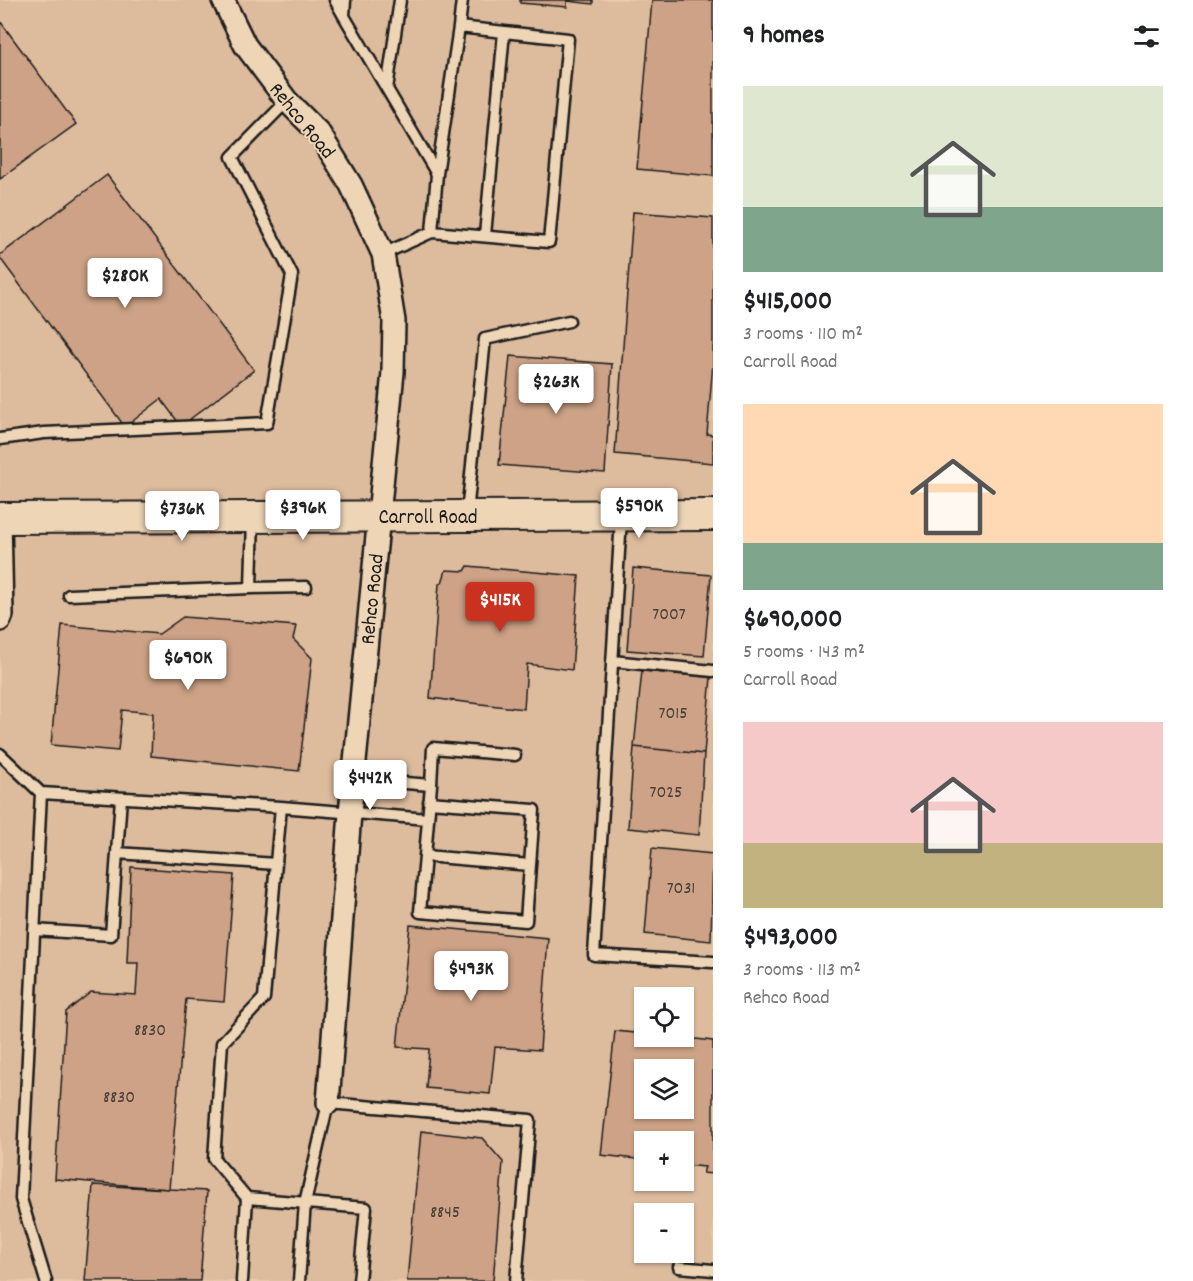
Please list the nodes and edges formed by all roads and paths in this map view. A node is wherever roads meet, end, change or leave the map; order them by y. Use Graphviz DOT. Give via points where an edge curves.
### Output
graph roads {
  1 [pos="223,0"];
  2 [pos="335,0"];
  3 [pos="345,0"];
  4 [pos="400,0"];
  5 [pos="462,0"];
  6 [pos="344,16"];
  7 [pos="459,27"];
  8 [pos="504,32"];
  9 [pos="387,89"];
  10 [pos="287,101"];
  11 [pos="437,174"];
  12 [pos="432,232"];
  13 [pos="486,235"];
  14 [pos="383,254"];
  15 [pos="569,321"];
  16 [pos="0,439"];
  17 [pos="621,515"];
  18 [pos="713,515"];
  19 [pos="380,516"];
  20 [pos="466,516"];
  21 [pos="0,517"];
  22 [pos="253,517"];
  23 [pos="306,586"];
  24 [pos="251,588"];
  25 [pos="69,595"];
  26 [pos="0,620"];
  27 [pos="612,661"];
  28 [pos="713,671"];
  29 [pos="0,754"];
  30 [pos="515,755"];
  31 [pos="354,779"];
  32 [pos="430,785"];
  33 [pos="41,792"];
  34 [pos="121,798"];
  35 [pos="429,802"];
  36 [pos="281,807"];
  37 [pos="350,813"];
  38 [pos="428,819"];
  39 [pos="117,853"];
  40 [pos="425,856"];
  41 [pos="276,864"];
  42 [pos="530,865"];
  43 [pos="34,930"];
  44 [pos="713,962"];
  45 [pos="327,1103"];
  46 [pos="247,1198"];
  47 [pos="305,1203"];
  48 [pos="679,1267"];
  49 [pos="713,1270"];
  50 [pos="46,1281"];
  51 [pos="242,1281"];
  52 [pos="299,1281"];
  53 [pos="359,1281"];
  54 [pos="516,1281"];
  1 -- 10 [label="street, Rehco Road" via="245,45"];
  2 -- 6 [label="lane"];
  3 -- 6 [label="lane"];
  4 -- 9 [label="lane"];
  5 -- 7 [label="lane"];
  6 -- 9 [label="lane"];
  7 -- 8 [label="lane"];
  7 -- 11 [label="lane"];
  8 -- 13 [label="lane"];
  8 -- 13 [label="lane" via="568,39 549,242"];
  9 -- 11 [label="lane"];
  10 -- 14 [label="street, Rehco Road" via="319,133 351,185"];
  10 -- 16 [label="lane" via="232,157 292,275 267,423 44,433"];
  11 -- 12 [label="lane"];
  12 -- 13 [label="lane"];
  12 -- 14 [label="lane"];
  14 -- 19 [label="street, Rehco Road" via="394,321"];
  15 -- 20 [label="lane" via="485,339"];
  17 -- 18 [label="main road, Carroll Road"];
  17 -- 20 [label="main road, Carroll Road"];
  17 -- 27 [label="lane"];
  19 -- 20 [label="main road, Carroll Road"];
  19 -- 22 [label="main road, Carroll Road"];
  19 -- 31 [label="street, Rehco Road"];
  21 -- 22 [label="main road, Carroll Road"];
  21 -- 26 [label="street"];
  22 -- 24 [label="lane"];
  23 -- 24 [label="lane"];
  24 -- 25 [label="lane"];
  27 -- 28 [label="lane"];
  27 -- 44 [label="lane" via="594,955"];
  29 -- 33 [label="lane"];
  30 -- 32 [label="lane" via="434,748"];
  31 -- 32 [label="lane"];
  31 -- 37 [label="street, Rehco Road"];
  32 -- 35 [label="lane"];
  33 -- 34 [label="lane"];
  33 -- 43 [label="lane"];
  34 -- 36 [label="lane"];
  34 -- 39 [label="lane"];
  35 -- 38 [label="lane"];
  35 -- 42 [label="lane" via="534,810"];
  36 -- 37 [label="lane"];
  36 -- 41 [label="lane"];
  37 -- 38 [label="lane"];
  37 -- 45 [label="street, Rehco Road"];
  38 -- 40 [label="lane"];
  39 -- 41 [label="lane"];
  39 -- 43 [label="lane" via="111,936"];
  40 -- 42 [label="lane"];
  40 -- 42 [label="lane" via="420,912 526,921"];
  41 -- 46 [label="lane" via="264,998 222,1043 214,1159"];
  43 -- 50 [label="lane" via="21,1199"];
  45 -- 47 [label="lane"];
  45 -- 54 [label="lane" via="530,1120"];
  46 -- 47 [label="lane"];
  46 -- 51 [label="lane"];
  47 -- 52 [label="lane"];
  47 -- 53 [label="lane" via="366,1208"];
  48 -- 49 [label="lane"];
}
